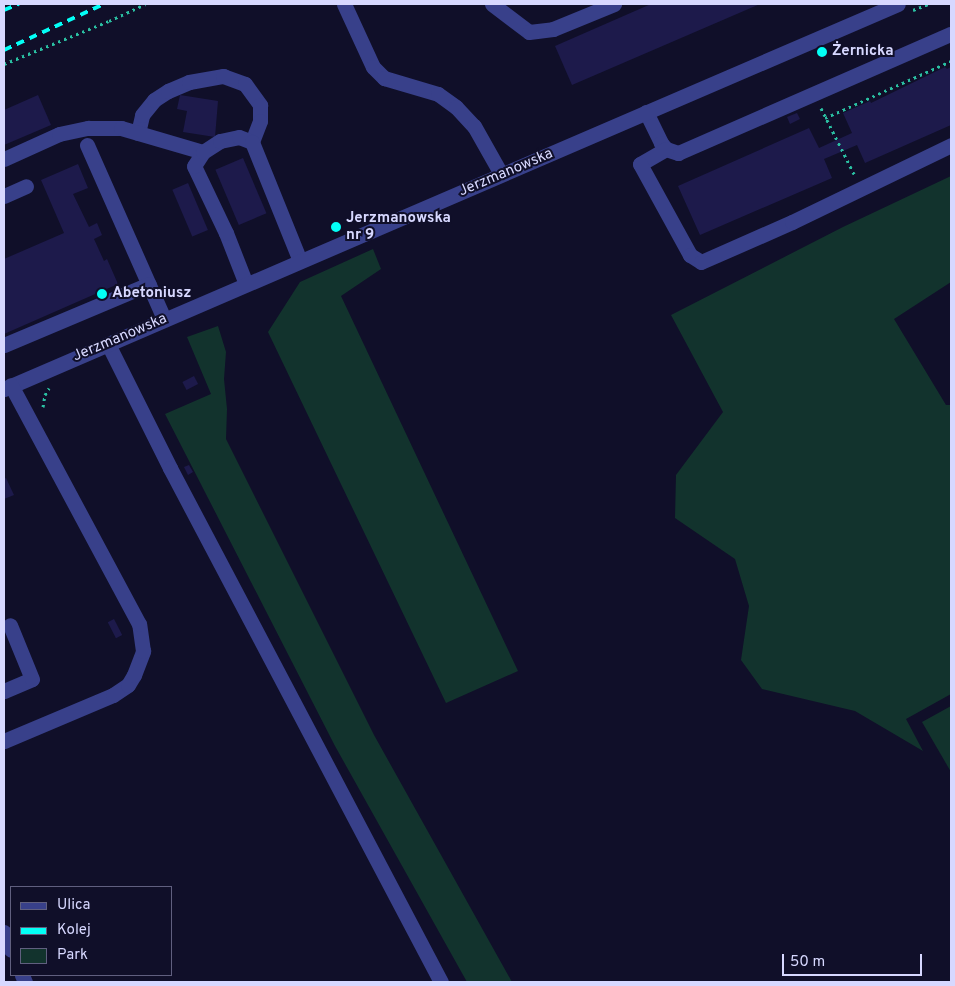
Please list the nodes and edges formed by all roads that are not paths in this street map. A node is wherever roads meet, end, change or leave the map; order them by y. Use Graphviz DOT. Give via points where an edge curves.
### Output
graph roads {
  1 [pos="344,4"];
  2 [pos="492,4"];
  3 [pos="614,4"];
  4 [pos="888,6"];
  5 [pos="951,34"];
  6 [pos="646,112"];
  7 [pos="138,133"];
  8 [pos="252,142"];
  9 [pos="87,145"];
  10 [pos="951,145"];
  11 [pos="666,149"];
  12 [pos="203,152"];
  13 [pos="4,158"];
  14 [pos="501,174"];
  15 [pos="26,186"];
  16 [pos="4,196"];
  17 [pos="300,261"];
  18 [pos="149,284"];
  19 [pos="246,284"];
  20 [pos="164,319"];
  21 [pos="108,344"];
  22 [pos="4,345"];
  23 [pos="8,387"];
  24 [pos="10,625"];
  25 [pos="4,691"];
  26 [pos="4,741"];
  27 [pos="4,932"];
  28 [pos="10,947"];
  29 [pos="441,982"];
  1 -- 14 [label="street" via="378,72 392,82 438,94 456,107 474,126"];
  2 -- 3 [label="street" via="529,32 552,29"];
  4 -- 6 [label="street, Jerzmanowska"];
  5 -- 11 [label="street" via="689,150 678,153"];
  6 -- 11 [label="street"];
  6 -- 14 [label="street, Jerzmanowska"];
  7 -- 8 [label="street" via="145,111 154,100 189,82 223,76 245,84 257,98 260,121"];
  7 -- 12 [label="street"];
  7 -- 13 [label="street" via="121,128 88,128 59,134"];
  8 -- 12 [label="street" via="239,137 220,141"];
  8 -- 17 [label="street"];
  9 -- 18 [label="street"];
  10 -- 11 [label="street" via="701,262 690,255 640,164"];
  12 -- 19 [label="street" via="194,166"];
  14 -- 17 [label="street, Jerzmanowska"];
  15 -- 16 [label="street"];
  17 -- 19 [label="street, Jerzmanowska"];
  18 -- 20 [label="street"];
  18 -- 22 [label="street"];
  19 -- 20 [label="street, Jerzmanowska"];
  20 -- 21 [label="street, Jerzmanowska"];
  21 -- 23 [label="street, Jerzmanowska"];
  21 -- 29 [label="street"];
  23 -- 26 [label="street" via="139,624 143,651 128,684 113,695"];
  24 -- 25 [label="street" via="32,679"];
  27 -- 28 [label="street"];
}
